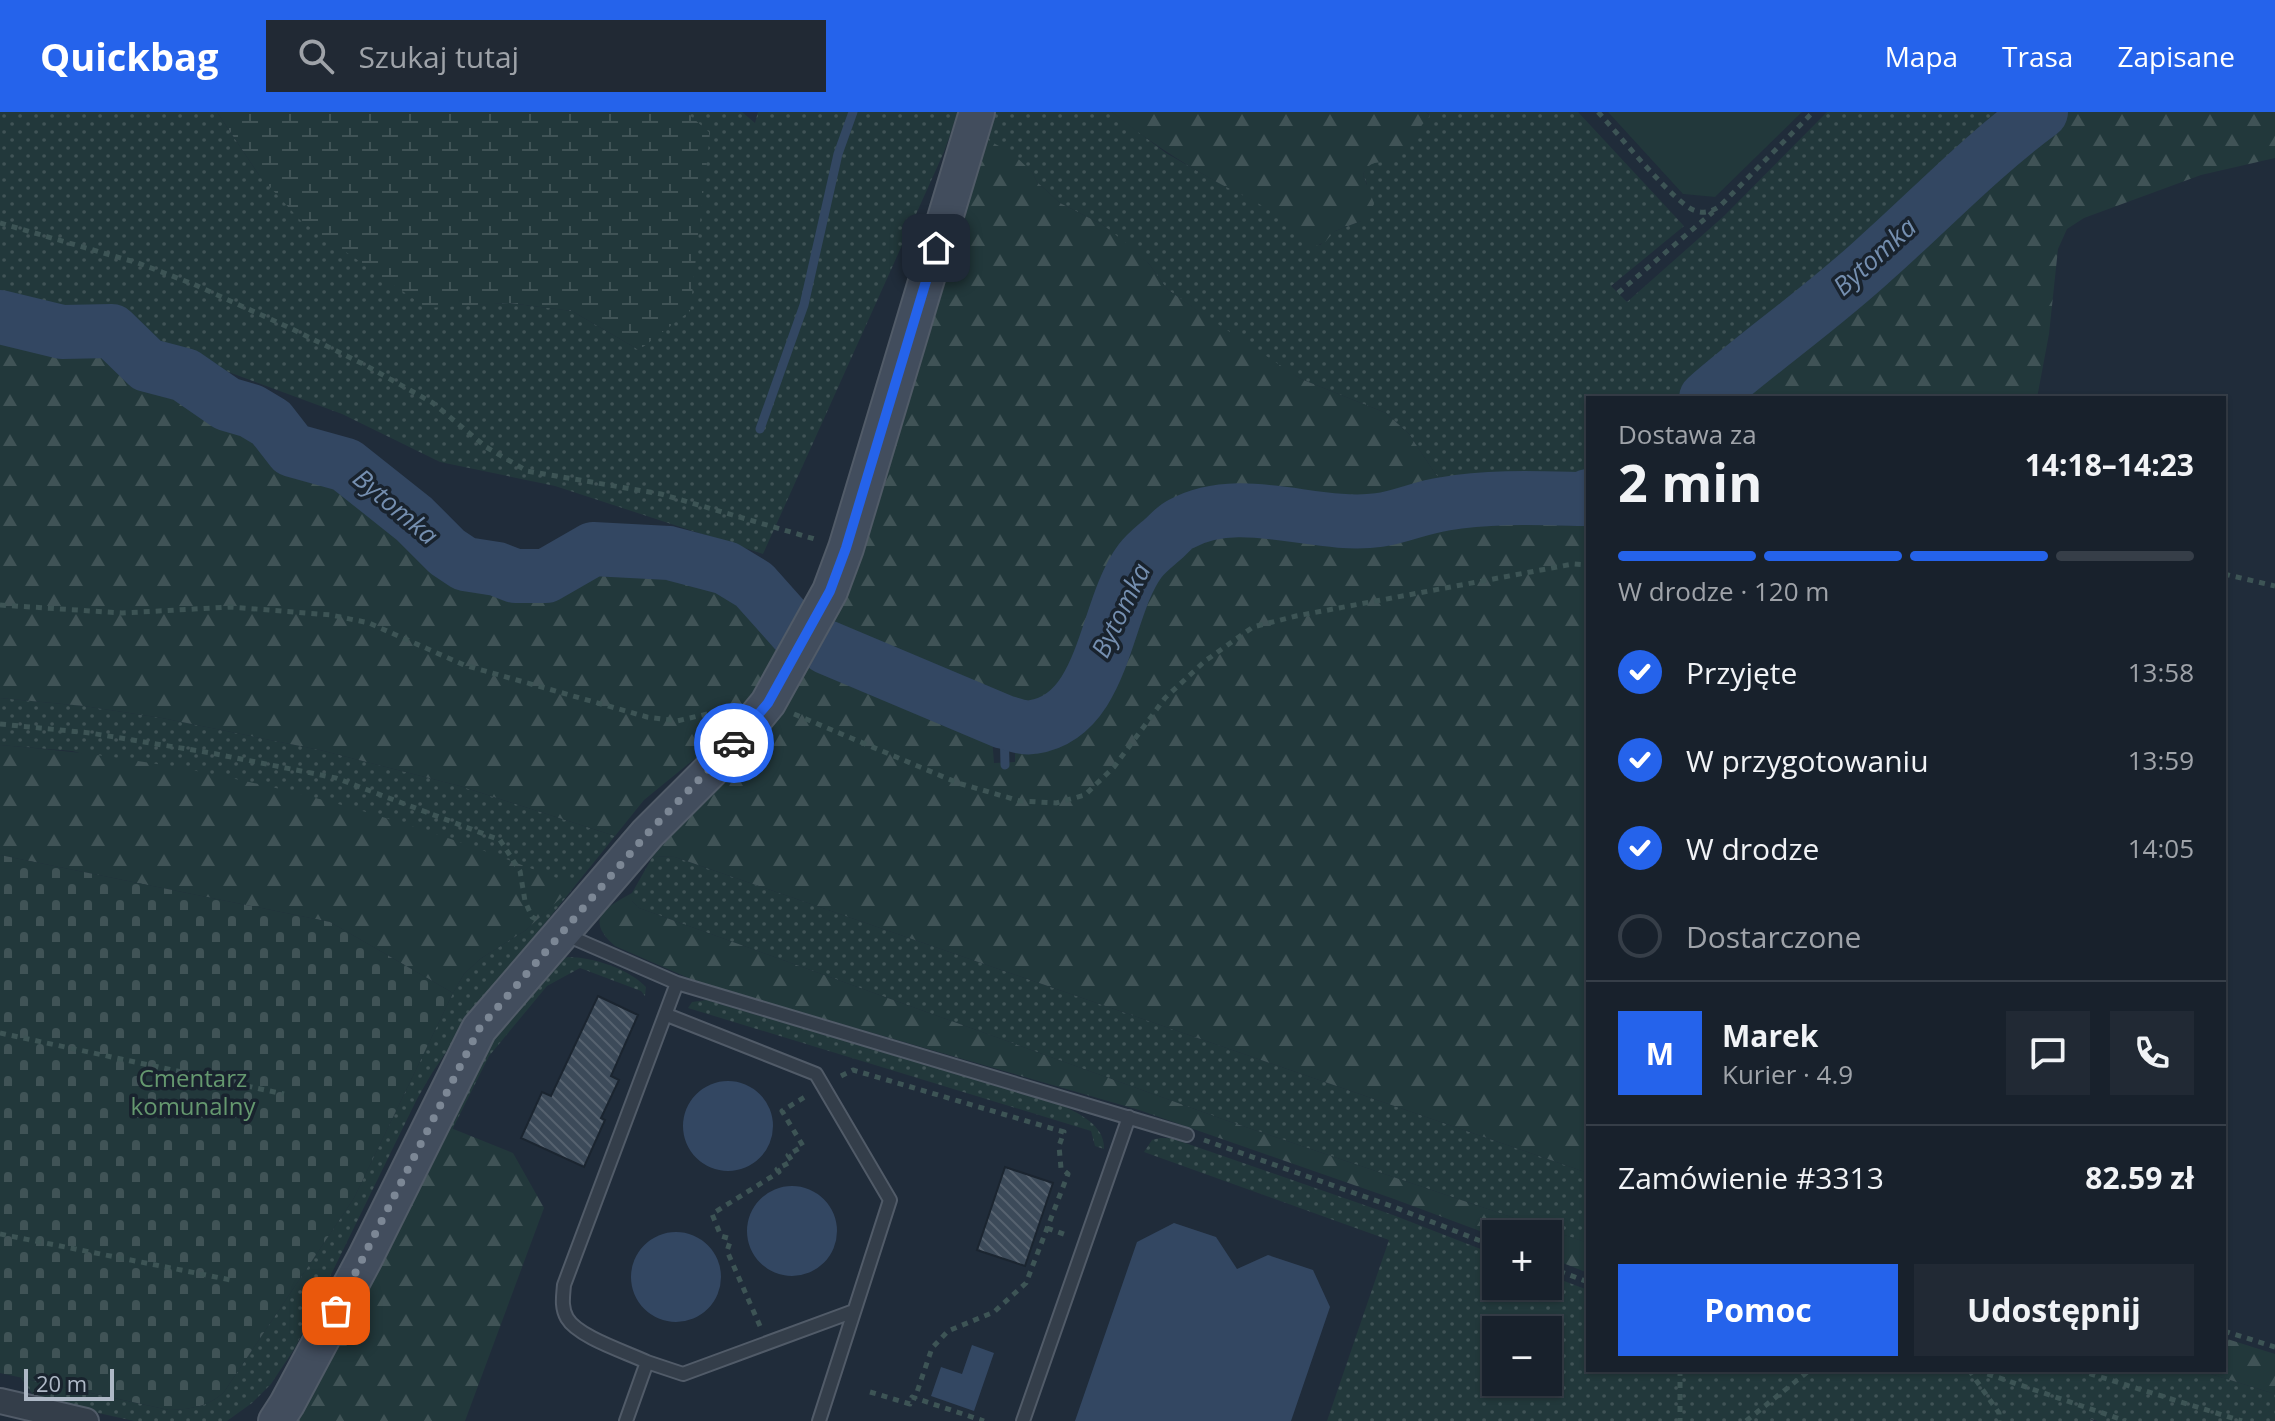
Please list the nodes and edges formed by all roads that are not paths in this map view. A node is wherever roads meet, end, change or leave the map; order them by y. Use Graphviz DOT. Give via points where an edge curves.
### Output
graph roads {
  1 [pos="977,112"];
  2 [pos="561,933"];
  3 [pos="677,983"];
  4 [pos="667,1015"];
  5 [pos="1129,1117"];
  6 [pos="1187,1135"];
  7 [pos="854,1311"];
  8 [pos="647,1362"];
  9 [pos="0,1401"];
  10 [pos="86,1421"];
  11 [pos="276,1421"];
  12 [pos="626,1421"];
  13 [pos="819,1421"];
  14 [pos="1023,1421"];
  1 -- 2 [label="street" via="830,591 768,703"];
  2 -- 3 [label="lane"];
  2 -- 11 [label="street" via="479,1029 365,1258"];
  3 -- 4 [label="lane"];
  3 -- 5 [label="lane"];
  4 -- 7 [label="lane" via="816,1074 890,1200"];
  4 -- 8 [label="lane" via="564,1285 562,1305 568,1320 582,1332"];
  5 -- 6 [label="lane"];
  5 -- 14 [label="lane"];
  7 -- 8 [label="lane" via="683,1374"];
  7 -- 13 [label="lane"];
  8 -- 12 [label="lane"];
  9 -- 10 [label="street"];
}
